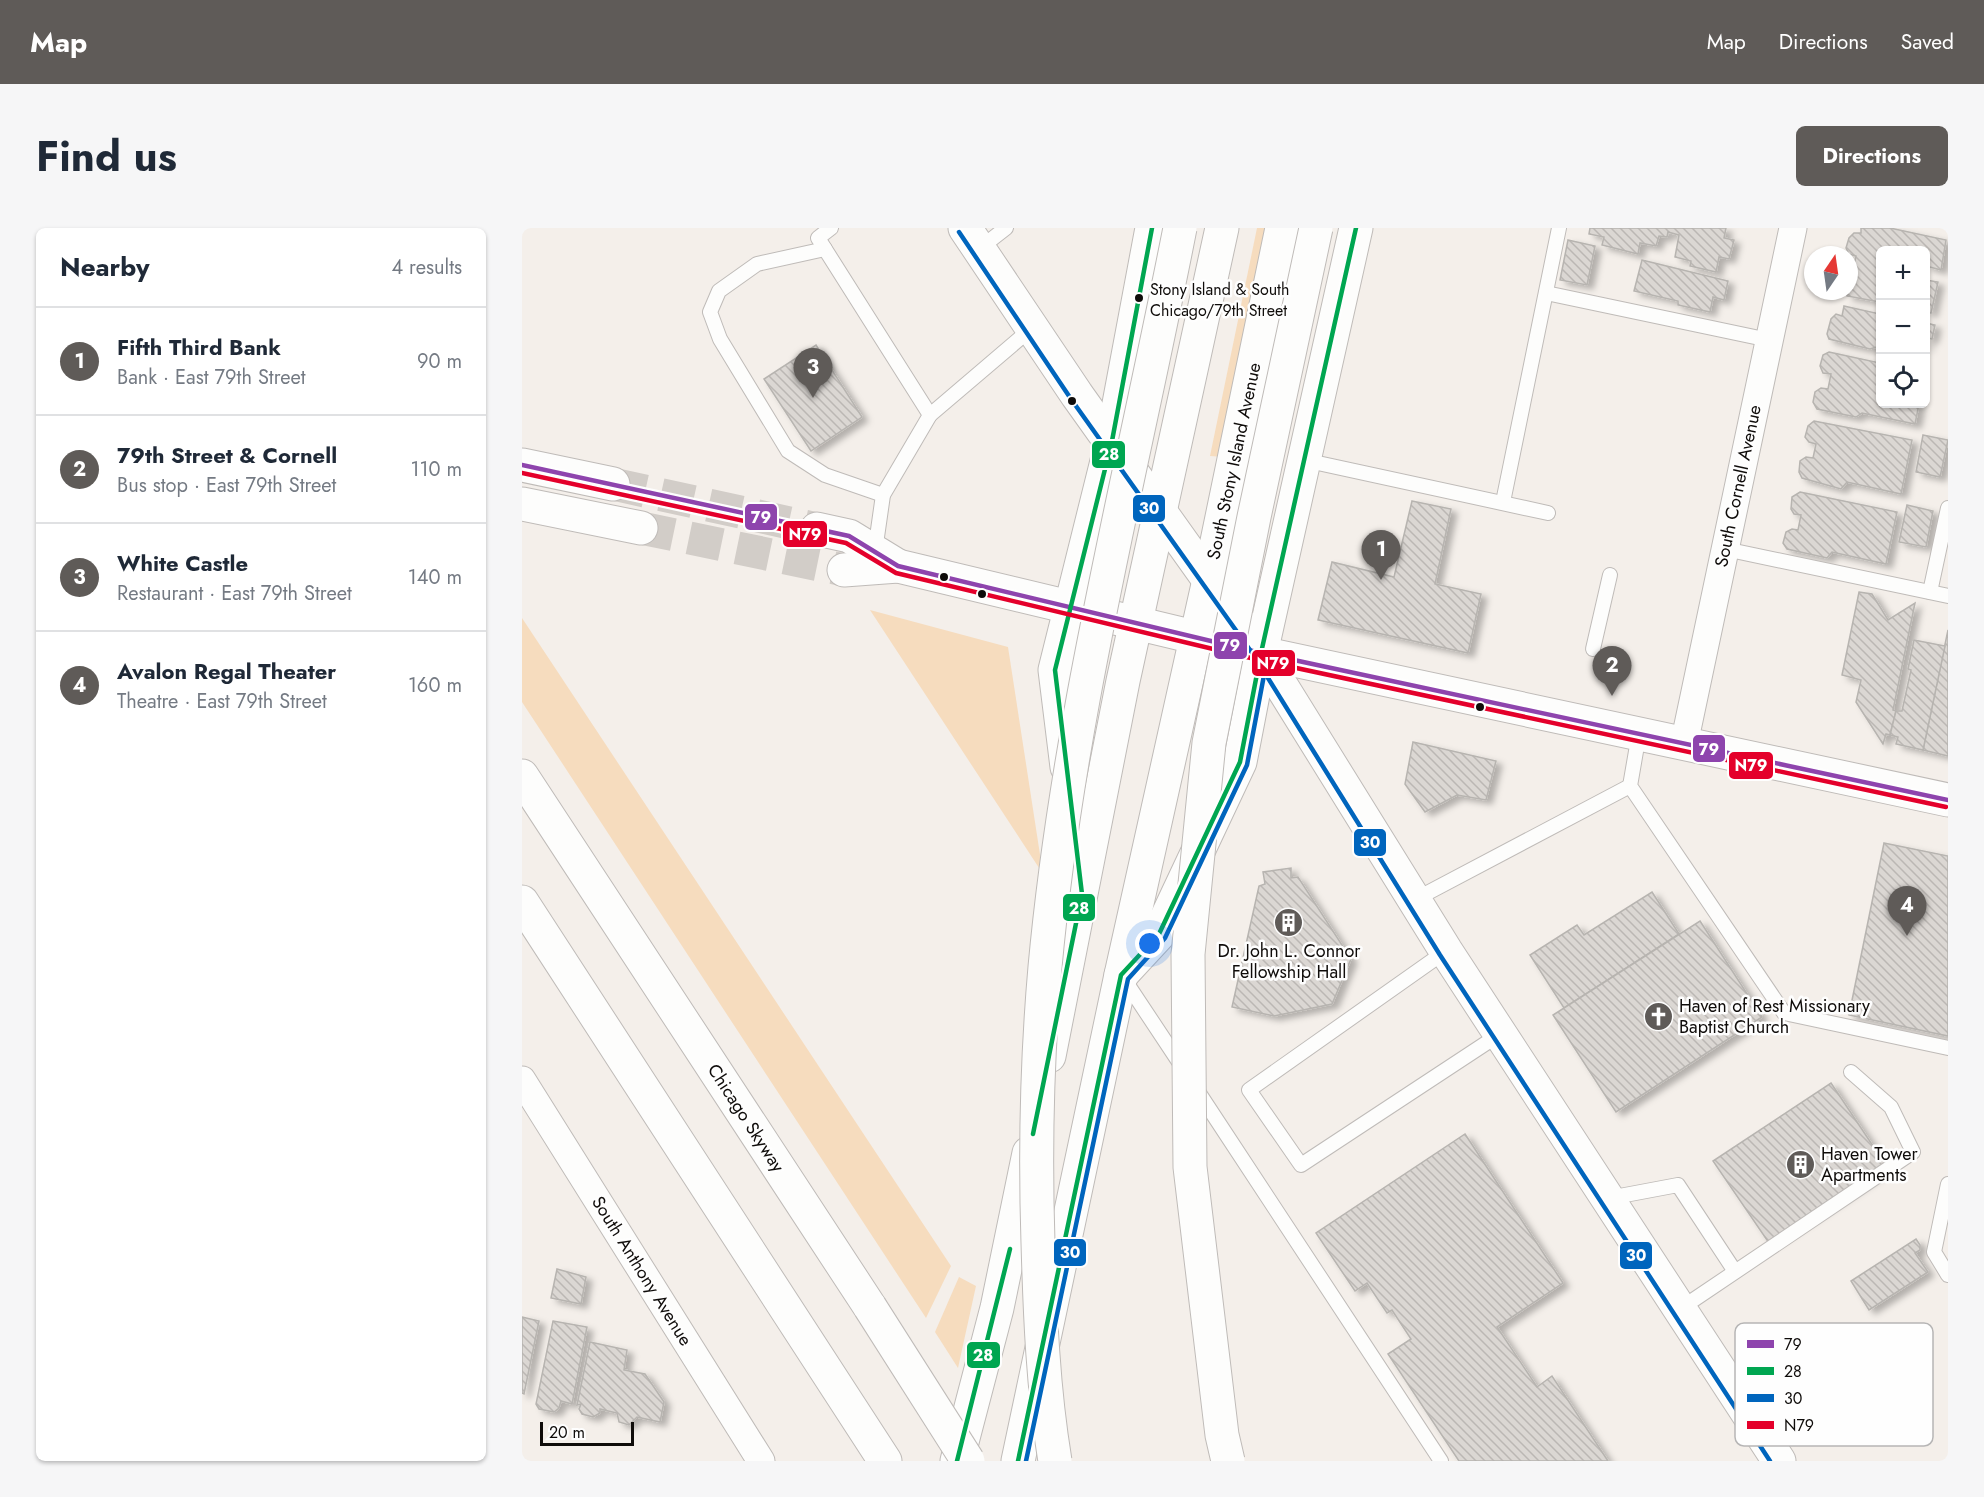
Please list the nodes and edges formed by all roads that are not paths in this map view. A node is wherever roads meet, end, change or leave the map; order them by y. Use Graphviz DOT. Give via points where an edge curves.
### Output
graph roads {
  1 [pos="831,228"];
  2 [pos="1006,228"];
  3 [pos="1152,228"];
  4 [pos="1180,228"];
  5 [pos="1222,228"];
  6 [pos="1282,228"];
  7 [pos="1316,228"];
  8 [pos="1356,228"];
  9 [pos="1559,228"];
  10 [pos="1793,228"];
  11 [pos="972,239"];
  12 [pos="825,249"];
  13 [pos="1546,293"];
  14 [pos="1032,328"];
  15 [pos="1769,340"];
  16 [pos="930,415"];
  17 [pos="1112,441"];
  18 [pos="1304,460"];
  19 [pos="522,465"];
  20 [pos="613,484"];
  21 [pos="883,495"];
  22 [pos="1503,502"];
  23 [pos="522,504"];
  24 [pos="1948,508"];
  25 [pos="1159,511"];
  26 [pos="1548,513"];
  27 [pos="641,528"];
  28 [pos="817,529"];
  29 [pos="1725,549"];
  30 [pos="887,559"];
  31 [pos="844,570"];
  32 [pos="1610,575"];
  33 [pos="1209,580"];
  34 [pos="1930,592"];
  35 [pos="1948,596"];
  36 [pos="1070,606"];
  37 [pos="1135,622"];
  38 [pos="1195,638"];
  39 [pos="1593,649"];
  40 [pos="1261,654"];
  41 [pos="1639,734"];
  42 [pos="1684,744"];
  43 [pos="522,776"];
  44 [pos="1630,786"];
  45 [pos="1948,800"];
  46 [pos="1082,894"];
  47 [pos="1414,900"];
  48 [pos="522,902"];
  49 [pos="1446,951"];
  50 [pos="1121,975"];
  51 [pos="1500,1034"];
  52 [pos="1948,1048"];
  53 [pos="1851,1072"];
  54 [pos="522,1080"];
  55 [pos="1948,1185"];
  56 [pos="1607,1198"];
  57 [pos="1734,1270"];
  58 [pos="1948,1275"];
  59 [pos="1680,1309"];
  60 [pos="1735,1393"];
  61 [pos="1769,1446"];
  62 [pos="761,1461"];
  63 [pos="885,1461"];
  64 [pos="957,1461"];
  65 [pos="968,1461"];
  66 [pos="1018,1461"];
  67 [pos="1055,1461"];
  68 [pos="1228,1461"];
  69 [pos="1441,1461"];
  70 [pos="1779,1461"];
  1 -- 12 [label="lane" via="818,238"];
  2 -- 11 [label="lane"];
  3 -- 17 [label="main road"];
  4 -- 67 [label="main road, bridge" via="1089,663 1053,891 1045,970 1036,1166 1040,1315"];
  5 -- 25 [label="main road"];
  6 -- 33 [label="main road, South Stony Island Avenue"];
  7 -- 68 [label="main road, bridge" via="1209,743 1188,954 1190,1167"];
  8 -- 18 [label="main road"];
  9 -- 13 [label="lane"];
  10 -- 15 [label="street, South Cornell Avenue"];
  11 -- 14 [label="main road"];
  12 -- 16 [label="lane"];
  12 -- 21 [label="lane" via="757,264 719,291 710,312 720,339 788,452 825,475"];
  13 -- 15 [label="lane"];
  13 -- 22 [label="lane"];
  14 -- 16 [label="lane"];
  14 -- 17 [label="main road"];
  15 -- 29 [label="street, South Cornell Avenue"];
  16 -- 21 [label="lane"];
  17 -- 25 [label="main road"];
  17 -- 36 [label="main road"];
  18 -- 22 [label="lane"];
  18 -- 40 [label="main road"];
  19 -- 20 [label="main road"];
  21 -- 30 [label="lane"];
  22 -- 26 [label="lane"];
  23 -- 27 [label="main road"];
  24 -- 34 [label="lane"];
  25 -- 33 [label="main road"];
  25 -- 37 [label="main road"];
  28 -- 30 [label="main road" via="849,536"];
  29 -- 34 [label="lane"];
  29 -- 42 [label="street, South Cornell Avenue"];
  30 -- 31 [label="main road"];
  30 -- 36 [label="main road"];
  32 -- 39 [label="lane"];
  33 -- 38 [label="main road, South Stony Island Avenue"];
  33 -- 40 [label="main road"];
  34 -- 35 [label="lane"];
  36 -- 37 [label="main road"];
  36 -- 46 [label="main road" via="1055,670"];
  37 -- 38 [label="main road"];
  37 -- 46 [label="main road"];
  38 -- 40 [label="main road"];
  38 -- 50 [label="main road, South Stony Island Avenue"];
  40 -- 41 [label="main road"];
  40 -- 47 [label="main road"];
  40 -- 50 [label="main road" via="1240,762 1159,934"];
  41 -- 42 [label="main road"];
  41 -- 44 [label="lane"];
  42 -- 45 [label="main road"];
  43 -- 65 [label="main road, Chicago Skyway, bridge"];
  44 -- 47 [label="lane"];
  44 -- 52 [label="lane" via="1784,1013"];
  46 -- 64 [label="main road" via="998,1308"];
  47 -- 49 [label="main road"];
  48 -- 63 [label="main road"];
  49 -- 51 [label="main road"];
  49 -- 51 [label="lane" via="1249,1090 1301,1165"];
  50 -- 66 [label="main road, South Stony Island Avenue"];
  50 -- 69 [label="lane"];
  51 -- 56 [label="main road"];
  53 -- 57 [label="lane" via="1891,1107 1913,1152"];
  54 -- 62 [label="street, South Anthony Avenue"];
  55 -- 58 [label="lane" via="1934,1252"];
  56 -- 57 [label="lane" via="1678,1185"];
  56 -- 59 [label="main road"];
  57 -- 59 [label="lane"];
  59 -- 60 [label="main road"];
  61 -- 70 [label="main road"];
}
